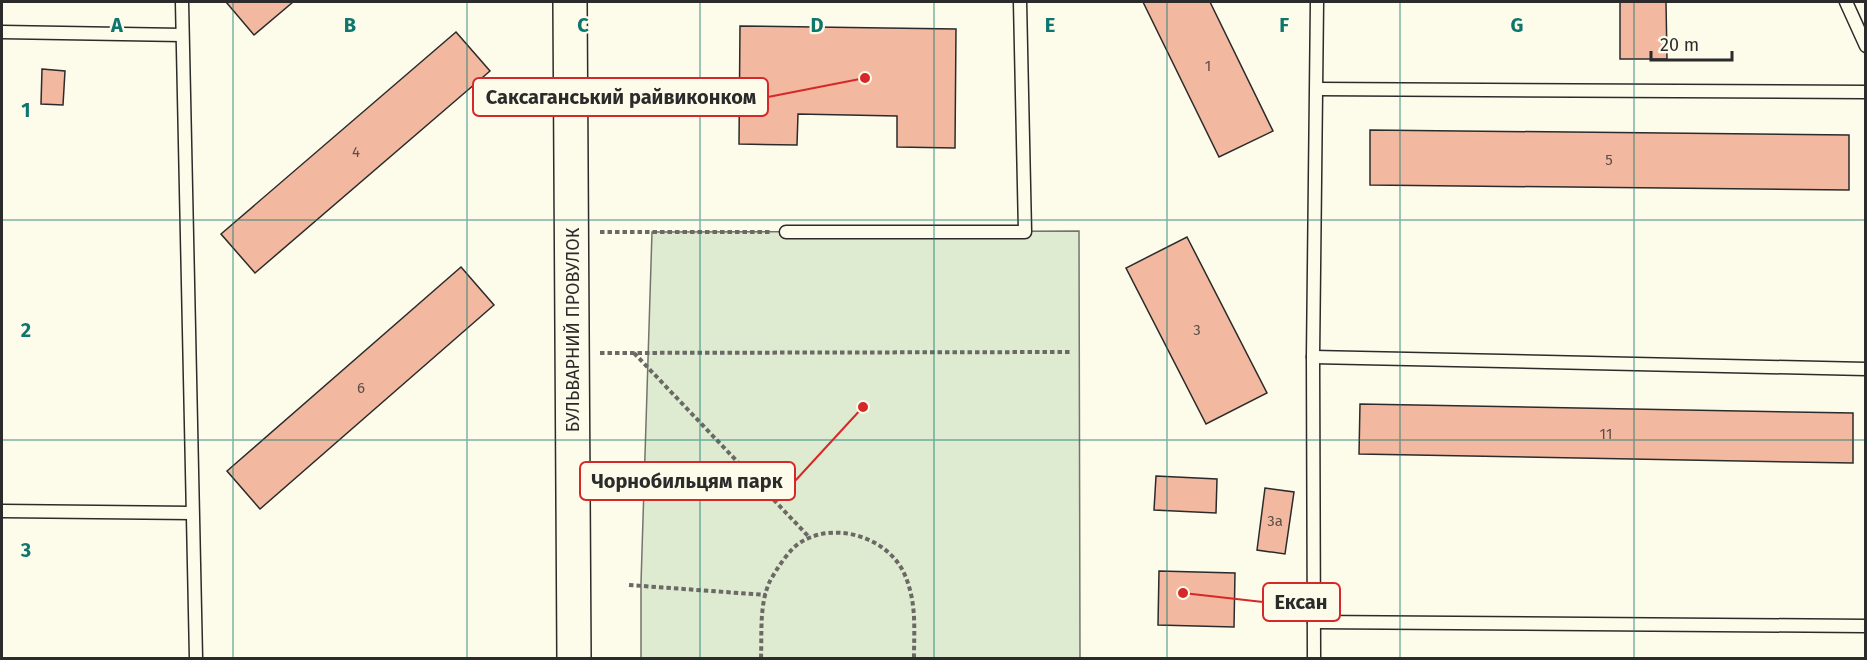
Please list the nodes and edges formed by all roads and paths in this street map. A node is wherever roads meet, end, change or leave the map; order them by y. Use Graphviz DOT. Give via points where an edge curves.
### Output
graph roads {
  1 [pos="182,2"];
  2 [pos="570,2"];
  3 [pos="1020,2"];
  4 [pos="1317,2"];
  5 [pos="1846,2"];
  6 [pos="2,32"];
  7 [pos="182,35"];
  8 [pos="1866,46"];
  9 [pos="1317,89"];
  10 [pos="1866,92"];
  11 [pos="572,232"];
  12 [pos="786,232"];
  13 [pos="1071,352"];
  14 [pos="633,353"];
  15 [pos="573,354"];
  16 [pos="1313,357"];
  17 [pos="1866,369"];
  18 [pos="2,511"];
  19 [pos="192,513"];
  20 [pos="810,538"];
  21 [pos="629,585"];
  22 [pos="766,595"];
  23 [pos="1314,622"];
  24 [pos="1866,626"];
  25 [pos="196,658"];
  26 [pos="574,658"];
  27 [pos="761,658"];
  28 [pos="914,658"];
  29 [pos="1314,658"];
  1 -- 7 [label="lane"];
  2 -- 11 [label="street, БУЛЬВАРНИЙ ПРОВУЛОК"];
  3 -- 12 [label="lane" via="1025,232"];
  4 -- 9 [label="lane"];
  5 -- 8 [label="lane"];
  6 -- 7 [label="lane"];
  7 -- 19 [label="lane"];
  9 -- 10 [label="lane"];
  9 -- 16 [label="lane"];
  11 -- 12 [label="path"];
  11 -- 15 [label="street, БУЛЬВАРНИЙ ПРОВУЛОК"];
  13 -- 14 [label="path"];
  14 -- 15 [label="path"];
  14 -- 20 [label="path"];
  15 -- 26 [label="street, БУЛЬВАРНИЙ ПРОВУЛОК"];
  16 -- 17 [label="lane"];
  16 -- 23 [label="lane"];
  18 -- 19 [label="lane"];
  19 -- 25 [label="lane"];
  20 -- 22 [label="path" via="800,542 785,559"];
  20 -- 28 [label="path" via="840,532 864,537 895,559 914,602"];
  21 -- 22 [label="path"];
  22 -- 27 [label="path"];
  23 -- 24 [label="lane"];
  23 -- 29 [label="lane"];
}
